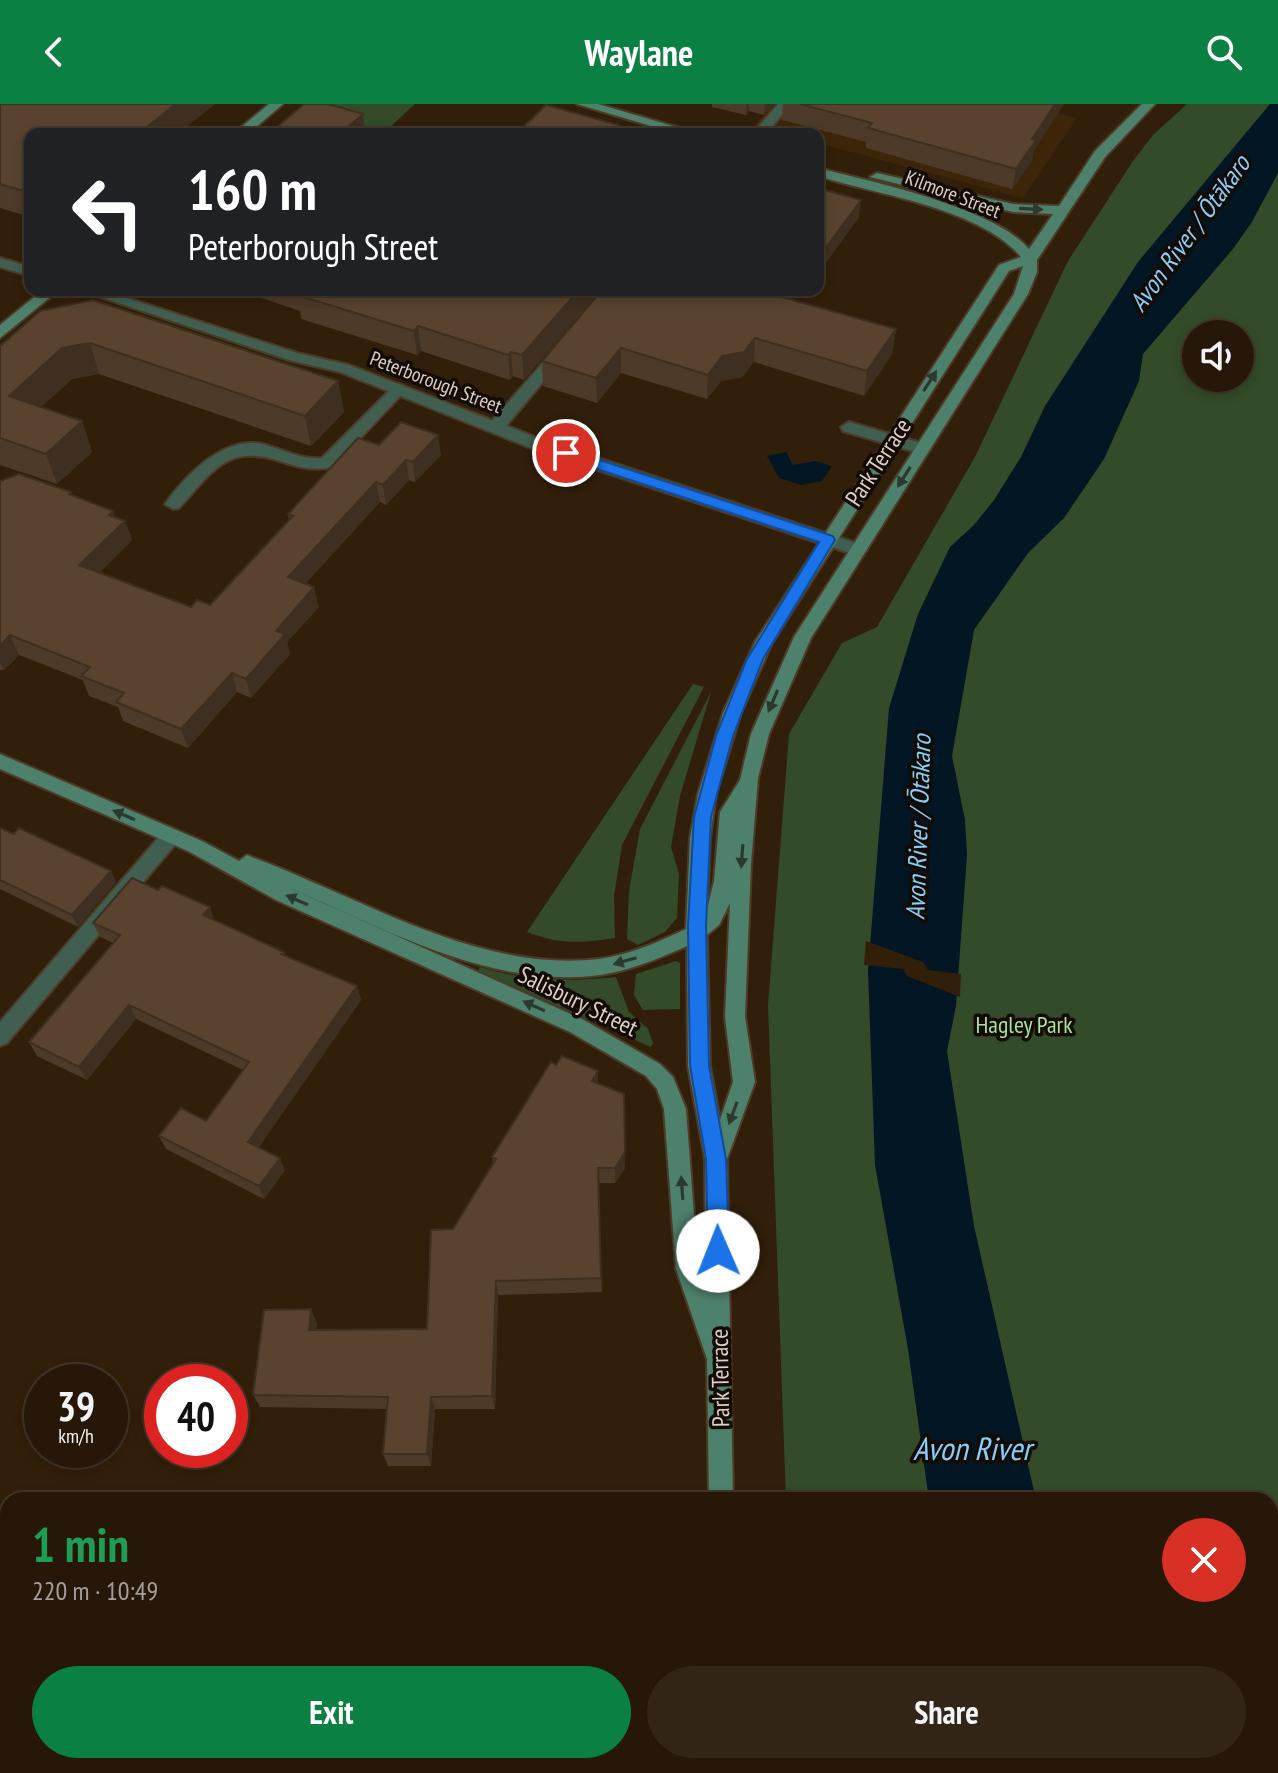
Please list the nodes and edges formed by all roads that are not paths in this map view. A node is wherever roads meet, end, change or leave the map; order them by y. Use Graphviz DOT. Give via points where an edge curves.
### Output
graph roads {
  1 [pos="277,104"];
  2 [pos="583,104"];
  3 [pos="785,104"];
  4 [pos="1149,104"];
  5 [pos="247,128"];
  6 [pos="671,128"];
  7 [pos="764,128"];
  8 [pos="824,170"];
  9 [pos="824,171"];
  10 [pos="1061,210"];
  11 [pos="1030,259"];
  12 [pos="0,262"];
  13 [pos="24,270"];
  14 [pos="45,296"];
  15 [pos="106,296"];
  16 [pos="0,333"];
  17 [pos="570,339"];
  18 [pos="399,389"];
  19 [pos="496,427"];
  20 [pos="849,427"];
  21 [pos="892,440"];
  22 [pos="922,449"];
  23 [pos="173,504"];
  24 [pos="828,540"];
  25 [pos="859,550"];
  26 [pos="0,761"];
  27 [pos="749,778"];
  28 [pos="171,836"];
  29 [pos="195,846"];
  30 [pos="697,931"];
  31 [pos="0,1037"];
  32 [pos="716,1159"];
  33 [pos="721,1372"];
  34 [pos="721,1492"];
  1 -- 5 [label="street"];
  2 -- 6 [label="street"];
  3 -- 7 [label="street"];
  4 -- 10 [label="street, Park Terrace" via="1112,138"];
  8 -- 10 [label="street, Kilmore Street, one-way" via="920,185 1013,208"];
  9 -- 11 [label="street, Kilmore Street" via="950,211 998,232"];
  10 -- 11 [label="street, Park Terrace"];
  21 -- 11 [label="street, Park Terrace, one-way" via="1004,268"];
  11 -- 22 [label="street, Park Terrace" via="1029,279 1021,294"];
  12 -- 13 [label="street"];
  14 -- 16 [label="street"];
  15 -- 18 [label="street, Peterborough Street"];
  17 -- 19 [label="street"];
  18 -- 19 [label="street, Peterborough Street"];
  18 -- 23 [label="street" via="326,471 260,448 241,447 227,453"];
  19 -- 24 [label="street, Peterborough Street"];
  20 -- 21 [label="street"];
  21 -- 22 [label="street"];
  21 -- 24 [label="street, Park Terrace"];
  22 -- 25 [label="street, Park Terrace, one-way"];
  24 -- 25 [label="street, Peterborough Street"];
  24 -- 30 [label="street, Park Terrace" via="764,642 724,736 703,817"];
  25 -- 27 [label="street, Park Terrace, one-way" via="788,666 760,734"];
  28 -- 26 [label="street, Salisbury Street, one-way"];
  27 -- 30 [label="street, Salisbury Street" via="730,811 722,900"];
  27 -- 32 [label="street, Park Terrace, one-way" via="735,1017 744,1082"];
  28 -- 29 [label="street, Salisbury Street"];
  28 -- 31 [label="street"];
  30 -- 29 [label="street, Salisbury Street, one-way" via="624,963 559,968 516,962 474,953 295,879"];
  33 -- 29 [label="street, Salisbury Street, one-way" via="687,1269 675,1109 653,1070 577,1026 283,894"];
  30 -- 32 [label="street, Park Terrace" via="699,1066"];
  32 -- 33 [label="street, Park Terrace"];
  33 -- 34 [label="street, Park Terrace"];
}
